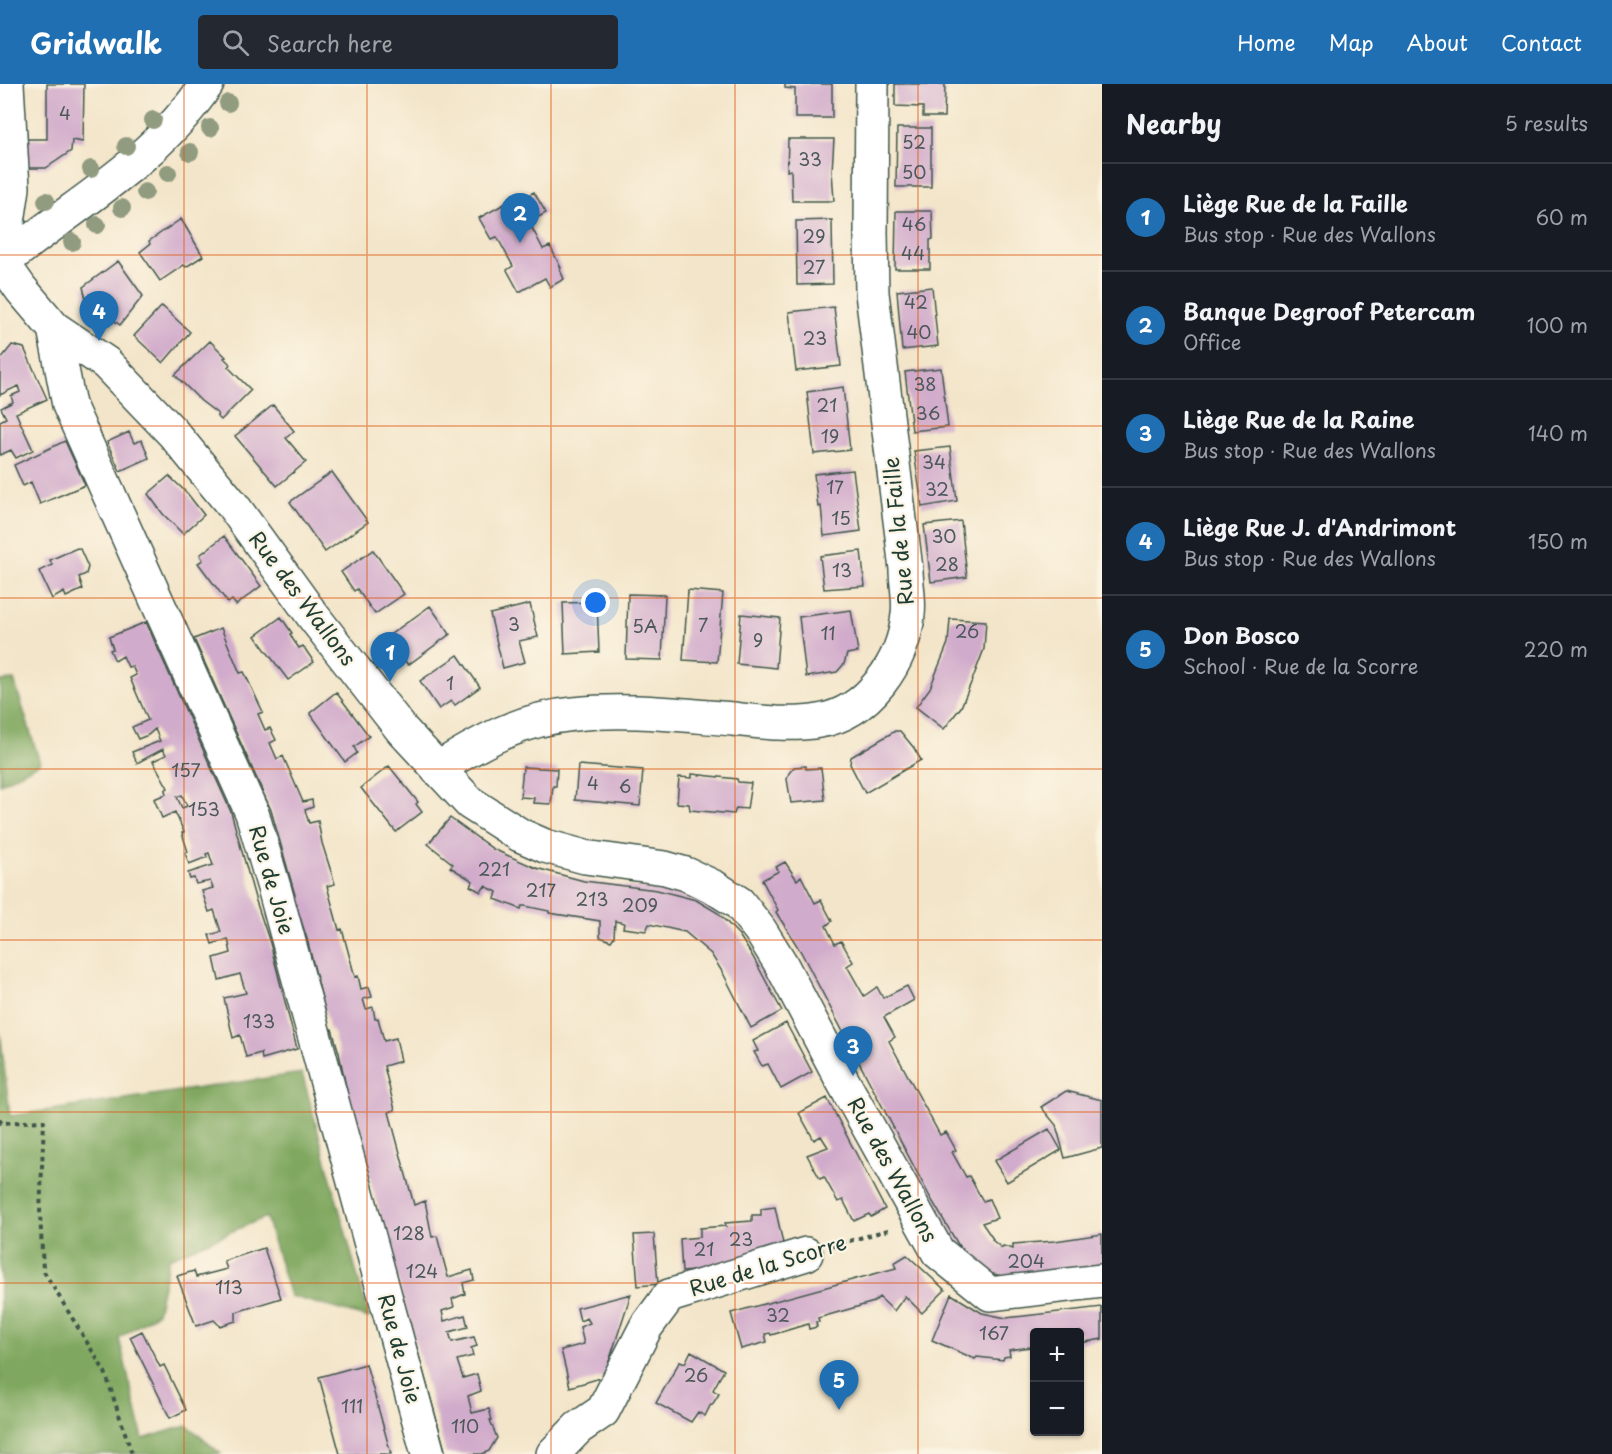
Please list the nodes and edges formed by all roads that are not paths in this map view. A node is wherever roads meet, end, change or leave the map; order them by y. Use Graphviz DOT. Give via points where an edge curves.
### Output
graph roads {
  1 [pos="7,84"];
  2 [pos="207,84"];
  3 [pos="872,84"];
  4 [pos="1,262"];
  5 [pos="54,328"];
  6 [pos="437,769"];
  7 [pos="806,1254"];
  8 [pos="1102,1281"];
  9 [pos="428,1454"];
  10 [pos="553,1454"];
  1 -- 4 [label="street" via="13,188"];
  2 -- 4 [label="street" via="166,135 131,167"];
  3 -- 6 [label="street, Rue de la Faille" via="872,293 906,569 908,615 897,660 876,690 847,711 820,721 774,723 631,710 573,714 500,732"];
  4 -- 5 [label="street, Rue des Wallons"];
  5 -- 6 [label="street, Rue des Wallons" via="106,363 173,433 234,507 402,730"];
  5 -- 9 [label="street, Rue de Joie" via="69,405 252,813"];
  6 -- 8 [label="street, Rue des Wallons" via="470,803 520,835 585,857 686,874 739,903 781,964 938,1252 990,1294"];
  7 -- 10 [label="street, Rue de la Scorre" via="669,1296 646,1327 603,1411 578,1428"];
}
